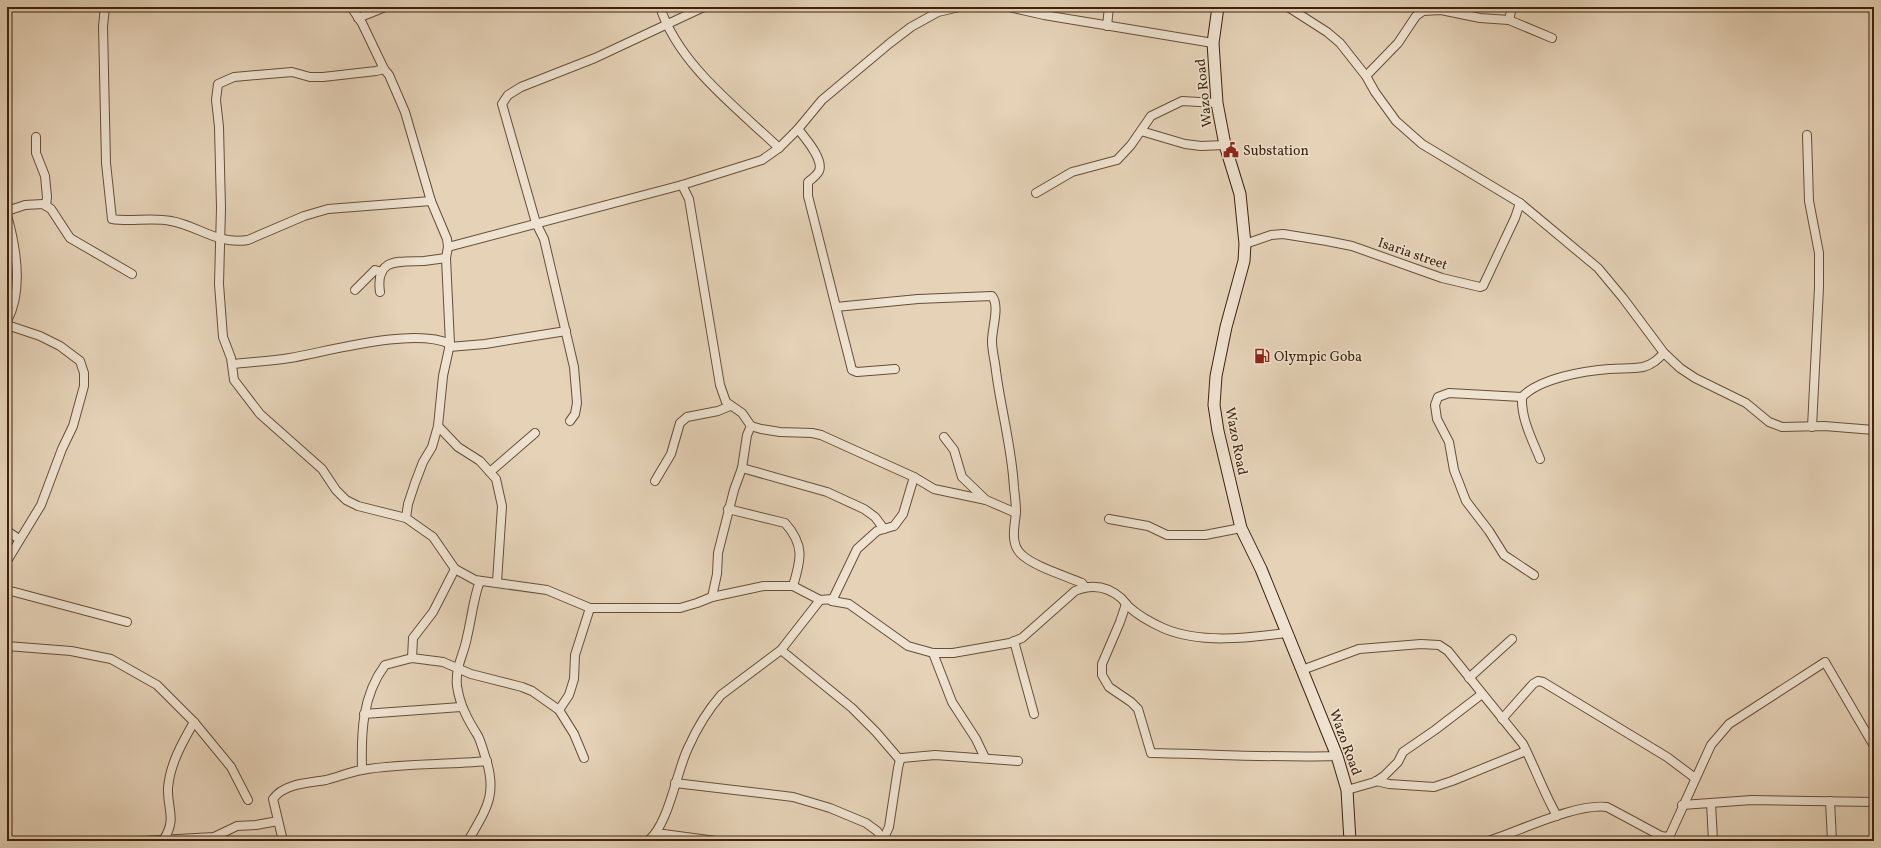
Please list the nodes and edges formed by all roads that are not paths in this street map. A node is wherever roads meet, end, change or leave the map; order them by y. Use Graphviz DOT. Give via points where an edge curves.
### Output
graph roads {
  1 [pos="105,7"];
  2 [pos="351,7"];
  3 [pos="385,7"];
  4 [pos="660,7"];
  5 [pos="704,7"];
  6 [pos="959,7"];
  7 [pos="1009,7"];
  8 [pos="1109,7"];
  9 [pos="1218,7"];
  10 [pos="1288,7"];
  11 [pos="1512,7"];
  12 [pos="1423,9"];
  13 [pos="358,18"];
  14 [pos="1509,20"];
  15 [pos="666,24"];
  16 [pos="1106,26"];
  17 [pos="1552,38"];
  18 [pos="1213,44"];
  19 [pos="384,68"];
  20 [pos="1366,76"];
  21 [pos="1217,103"];
  22 [pos="798,129"];
  23 [pos="1142,131"];
  24 [pos="1807,135"];
  25 [pos="36,137"];
  26 [pos="1225,145"];
  27 [pos="779,148"];
  28 [pos="682,185"];
  29 [pos="1036,193"];
  30 [pos="432,201"];
  31 [pos="1520,203"];
  32 [pos="46,206"];
  33 [pos="7,211"];
  34 [pos="7,215"];
  35 [pos="536,223"];
  36 [pos="221,239"];
  37 [pos="1245,244"];
  38 [pos="448,247"];
  39 [pos="446,258"];
  40 [pos="382,272"];
  41 [pos="132,274"];
  42 [pos="355,290"];
  43 [pos="380,292"];
  44 [pos="836,307"];
  45 [pos="7,321"];
  46 [pos="7,325"];
  47 [pos="566,331"];
  48 [pos="449,346"];
  49 [pos="1664,353"];
  50 [pos="232,364"];
  51 [pos="895,369"];
  52 [pos="1522,397"];
  53 [pos="730,406"];
  54 [pos="570,421"];
  55 [pos="438,426"];
  56 [pos="751,426"];
  57 [pos="1812,427"];
  58 [pos="1874,430"];
  59 [pos="535,433"];
  60 [pos="944,437"];
  61 [pos="1540,459"];
  62 [pos="742,468"];
  63 [pos="490,472"];
  64 [pos="914,477"];
  65 [pos="655,481"];
  66 [pos="986,500"];
  67 [pos="728,509"];
  68 [pos="1016,513"];
  69 [pos="406,518"];
  70 [pos="1110,519"];
  71 [pos="1241,528"];
  72 [pos="884,529"];
  73 [pos="7,532"];
  74 [pos="19,539"];
  75 [pos="7,561"];
  76 [pos="455,569"];
  77 [pos="1534,575"];
  78 [pos="480,580"];
  79 [pos="497,582"];
  80 [pos="793,586"];
  81 [pos="1085,587"];
  82 [pos="7,590"];
  83 [pos="712,597"];
  84 [pos="820,600"];
  85 [pos="832,601"];
  86 [pos="1126,604"];
  87 [pos="590,608"];
  88 [pos="127,622"];
  89 [pos="1286,633"];
  90 [pos="1512,639"];
  91 [pos="1014,642"];
  92 [pos="7,646"];
  93 [pos="781,650"];
  94 [pos="933,653"];
  95 [pos="412,658"];
  96 [pos="457,667"];
  97 [pos="1302,670"];
  98 [pos="1469,678"];
  99 [pos="1482,694"];
  100 [pos="462,707"];
  101 [pos="560,710"];
  102 [pos="364,714"];
  103 [pos="1034,714"];
  104 [pos="1502,719"];
  105 [pos="194,722"];
  106 [pos="1874,746"];
  107 [pos="1526,751"];
  108 [pos="1337,756"];
  109 [pos="584,758"];
  110 [pos="985,758"];
  111 [pos="900,760"];
  112 [pos="487,761"];
  113 [pos="1018,761"];
  114 [pos="362,770"];
  115 [pos="1695,778"];
  116 [pos="1376,781"];
  117 [pos="675,783"];
  118 [pos="1347,790"];
  119 [pos="248,800"];
  120 [pos="1830,802"];
  121 [pos="1874,802"];
  122 [pos="1711,803"];
  123 [pos="1682,805"];
  124 [pos="1556,816"];
  125 [pos="278,822"];
  126 [pos="656,833"];
  127 [pos="1513,837"];
  128 [pos="164,839"];
  129 [pos="884,840"];
  130 [pos="141,841"];
  131 [pos="283,841"];
  132 [pos="468,841"];
  133 [pos="648,841"];
  134 [pos="716,841"];
  135 [pos="1350,841"];
  136 [pos="1488,841"];
  137 [pos="1713,841"];
  138 [pos="1832,841"];
  1 -- 36 [label="street" via="103,26 106,163 111,219 172,221"];
  2 -- 13 [label="street"];
  3 -- 13 [label="street"];
  4 -- 15 [label="street"];
  5 -- 15 [label="street"];
  6 -- 22 [label="street" via="938,12 911,27 822,100"];
  7 -- 16 [label="street"];
  8 -- 16 [label="street"];
  9 -- 18 [label="main road, Wazo Road"];
  10 -- 20 [label="street" via="1340,43"];
  11 -- 14 [label="street"];
  12 -- 14 [label="street"];
  12 -- 20 [label="street" via="1398,43"];
  13 -- 19 [label="street"];
  14 -- 17 [label="street"];
  15 -- 27 [label="street" via="701,74"];
  15 -- 35 [label="street" via="595,58 521,87 508,95 502,104"];
  16 -- 18 [label="street"];
  18 -- 21 [label="main road, Wazo Road"];
  19 -- 30 [label="street" via="405,112"];
  19 -- 36 [label="street" via="323,77 310,77 292,72 234,77 218,84 216,100 219,127"];
  20 -- 31 [label="street" via="1396,121 1422,144"];
  21 -- 23 [label="street" via="1182,101 1151,116"];
  21 -- 26 [label="main road, Wazo Road"];
  22 -- 27 [label="street"];
  22 -- 44 [label="street" via="814,151 820,165 819,171 808,182 808,196"];
  23 -- 26 [label="street" via="1185,144"];
  23 -- 29 [label="street" via="1117,160 1072,172"];
  24 -- 57 [label="street" via="1809,201 1819,253"];
  25 -- 32 [label="street" via="36,153 45,176"];
  26 -- 37 [label="main road, Wazo Road" via="1240,194"];
  27 -- 28 [label="street" via="762,160"];
  28 -- 35 [label="street"];
  28 -- 53 [label="street" via="689,199 720,385"];
  30 -- 36 [label="street" via="328,209 304,216 248,240"];
  30 -- 38 [label="street"];
  31 -- 37 [label="street, Isaria street" via="1483,286 1480,287 1442,278 1352,246 1327,241 1283,234 1271,235"];
  31 -- 49 [label="street" via="1610,281"];
  32 -- 33 [label="street" via="34,203"];
  32 -- 41 [label="street" via="51,209 70,238"];
  34 -- 45 [label="street" via="16,253 17,283"];
  35 -- 38 [label="street"];
  35 -- 47 [label="street" via="544,239"];
  36 -- 50 [label="street" via="223,337"];
  37 -- 71 [label="main road, Wazo Road" via="1244,261 1216,376 1214,405"];
  38 -- 39 [label="street"];
  39 -- 40 [label="street" via="396,261 386,265"];
  39 -- 48 [label="street"];
  40 -- 42 [label="street" via="375,270"];
  40 -- 43 [label="street" via="379,279"];
  44 -- 51 [label="street" via="852,370 858,372"];
  44 -- 68 [label="street" via="931,298 992,296 995,302 993,354 1013,464"];
  46 -- 74 [label="street" via="60,346 80,361 84,373 84,386 73,426 41,505"];
  47 -- 48 [label="street" via="485,344"];
  47 -- 54 [label="street" via="574,367 577,403 576,414"];
  48 -- 50 [label="street" via="436,339 414,338 373,342 290,358"];
  48 -- 55 [label="street"];
  49 -- 52 [label="street" via="1644,367 1608,369 1557,379 1528,390"];
  49 -- 57 [label="street" via="1695,378 1746,403 1769,422 1782,427"];
  50 -- 69 [label="street" via="234,380 260,414 322,469 346,500 358,506"];
  52 -- 61 [label="street" via="1526,426"];
  52 -- 77 [label="street" via="1449,393 1438,397 1436,405 1438,419 1449,442 1454,470 1466,501 1504,556"];
  53 -- 56 [label="street" via="742,413"];
  53 -- 65 [label="street" via="687,417 680,424 671,454"];
  55 -- 63 [label="street" via="458,447 480,461"];
  55 -- 69 [label="street" via="432,447 415,483"];
  56 -- 62 [label="street" via="747,435"];
  56 -- 64 [label="street" via="780,432 812,432"];
  57 -- 58 [label="street"];
  59 -- 63 [label="street"];
  60 -- 66 [label="street" via="954,450 962,477"];
  62 -- 67 [label="street"];
  62 -- 72 [label="street" via="827,492 870,513"];
  63 -- 79 [label="street" via="496,479 502,506"];
  64 -- 66 [label="street" via="939,490"];
  64 -- 72 [label="street" via="903,514 894,526"];
  66 -- 68 [label="street"];
  67 -- 80 [label="street" via="785,523 791,530 798,541 800,564"];
  67 -- 83 [label="street"];
  68 -- 81 [label="street" via="1014,543 1020,553 1038,566 1082,583"];
  69 -- 76 [label="street" via="433,537"];
  70 -- 71 [label="street" via="1148,526 1167,535 1205,535"];
  71 -- 89 [label="main road, Wazo Road" via="1261,569"];
  72 -- 85 [label="street" via="877,531 857,548"];
  73 -- 74 [label="street"];
  74 -- 75 [label="street"];
  76 -- 78 [label="street"];
  76 -- 95 [label="street" via="433,612 413,638"];
  78 -- 79 [label="street"];
  78 -- 96 [label="street" via="473,602 467,638"];
  79 -- 87 [label="street" via="547,590"];
  80 -- 83 [label="street" via="764,586"];
  80 -- 84 [label="street"];
  81 -- 86 [label="street" via="1102,588 1120,597"];
  81 -- 91 [label="street" via="1075,591 1022,638"];
  82 -- 88 [label="street"];
  83 -- 87 [label="street" via="680,608"];
  84 -- 85 [label="street"];
  84 -- 93 [label="street"];
  85 -- 94 [label="street" via="848,604 908,646"];
  86 -- 89 [label="street" via="1162,628 1188,637 1249,638"];
  86 -- 108 [label="street" via="1102,664 1102,675 1109,687 1138,709 1151,753 1269,758"];
  87 -- 101 [label="street" via="576,655 574,679"];
  89 -- 97 [label="main road, Wazo Road"];
  90 -- 98 [label="street"];
  91 -- 94 [label="street" via="953,653"];
  91 -- 103 [label="street"];
  92 -- 105 [label="street" via="71,651 111,659 157,685"];
  93 -- 111 [label="street" via="852,708"];
  93 -- 117 [label="street" via="721,695 713,704 688,748"];
  94 -- 110 [label="street" via="952,702"];
  95 -- 96 [label="street" via="443,662"];
  95 -- 102 [label="street" via="385,665 377,675"];
  96 -- 100 [label="street" via="457,686"];
  96 -- 101 [label="street" via="471,674 532,691"];
  97 -- 98 [label="street" via="1359,649 1421,644 1439,645 1448,651"];
  97 -- 108 [label="main road, Wazo Road"];
  98 -- 99 [label="street"];
  99 -- 104 [label="street"];
  99 -- 116 [label="street" via="1403,752 1390,771"];
  100 -- 102 [label="street"];
  100 -- 112 [label="street" via="479,738"];
  101 -- 109 [label="street"];
  102 -- 114 [label="street"];
  104 -- 107 [label="street"];
  104 -- 115 [label="street" via="1533,684 1543,682 1667,757"];
  105 -- 119 [label="street" via="231,767"];
  105 -- 128 [label="street" via="178,751 170,779 168,790 171,823"];
  106 -- 115 [label="street" via="1825,662 1729,724 1711,745"];
  107 -- 116 [label="street" via="1434,787"];
  107 -- 124 [label="street"];
  108 -- 118 [label="main road, Wazo Road"];
  110 -- 111 [label="street" via="935,755 906,757"];
  110 -- 113 [label="street"];
  111 -- 129 [label="street" via="889,827"];
  112 -- 114 [label="street" via="424,763"];
  112 -- 132 [label="street" via="492,779 491,796 481,820"];
  114 -- 125 [label="street" via="291,786 280,792 273,798"];
  115 -- 123 [label="street"];
  116 -- 118 [label="street"];
  117 -- 126 [label="street"];
  117 -- 129 [label="street" via="793,797 830,808 866,823"];
  118 -- 135 [label="main road, Wazo Road"];
  120 -- 121 [label="street"];
  120 -- 122 [label="street" via="1752,800"];
  120 -- 138 [label="street"];
  122 -- 123 [label="street"];
  122 -- 137 [label="street"];
  123 -- 124 [label="street" via="1670,835 1665,838 1607,807 1590,807"];
  124 -- 127 [label="street"];
  125 -- 128 [label="street" via="237,826 214,837"];
  125 -- 131 [label="street"];
  126 -- 133 [label="street"];
  126 -- 134 [label="street"];
  127 -- 136 [label="street"];
  128 -- 130 [label="street"];
}
